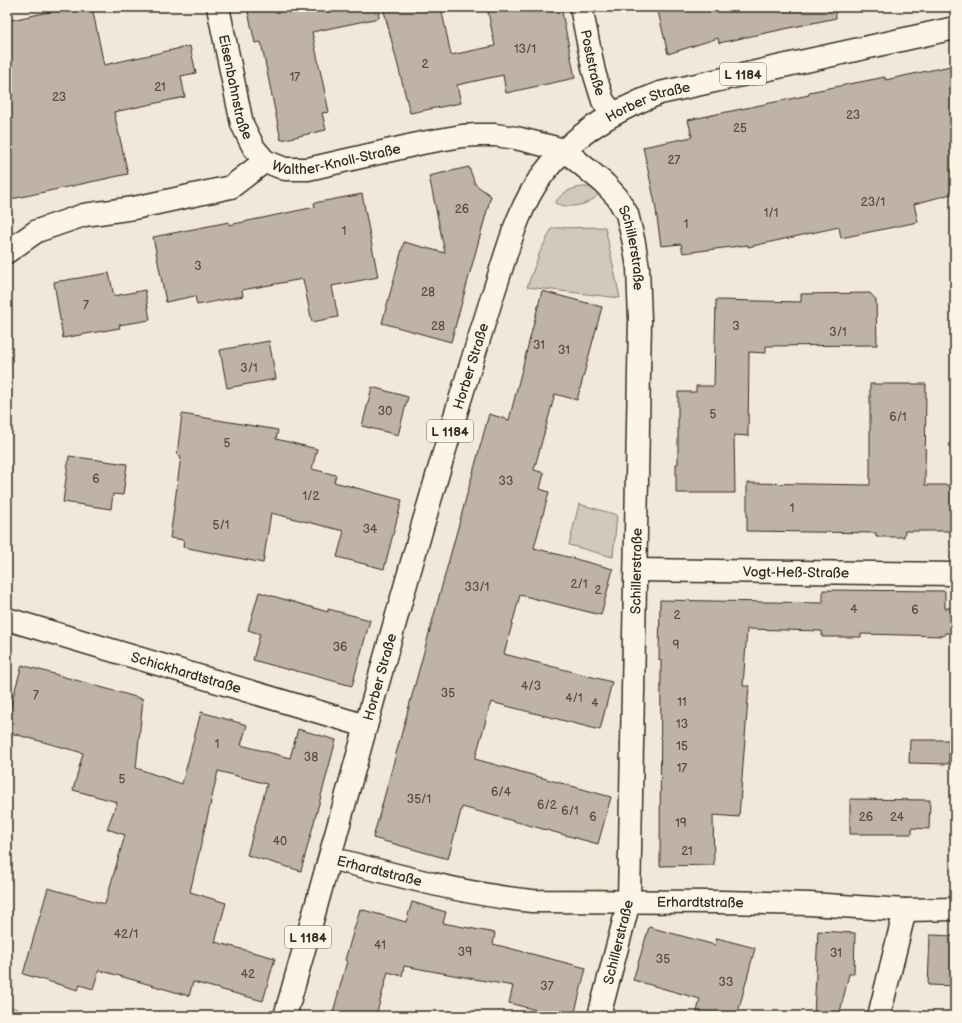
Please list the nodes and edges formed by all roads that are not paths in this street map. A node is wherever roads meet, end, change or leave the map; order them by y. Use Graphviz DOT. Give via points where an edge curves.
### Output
graph roads {
  1 [pos="218,7"];
  2 [pos="581,9"];
  3 [pos="955,28"];
  4 [pos="614,114"];
  5 [pos="564,150"];
  6 [pos="265,161"];
  7 [pos="7,252"];
  8 [pos="636,570"];
  9 [pos="955,574"];
  10 [pos="7,619"];
  11 [pos="366,726"];
  12 [pos="330,858"];
  13 [pos="629,902"];
  14 [pos="955,909"];
  15 [pos="904,910"];
  16 [pos="285,1016"];
  17 [pos="599,1016"];
  18 [pos="879,1016"];
  1 -- 6 [label="street, Eisenbahnstraße" via="242,124 254,148"];
  2 -- 4 [label="street, Poststraße" via="594,72 603,101"];
  3 -- 4 [label="street, Horber Straße / L 1184" via="660,93 635,102"];
  4 -- 5 [label="street, Horber Straße / L 1184" via="595,125"];
  5 -- 6 [label="street, Walther-Knoll-Straße" via="516,138 478,135 422,143 308,169 285,168"];
  5 -- 8 [label="street, Schillerstraße" via="617,197 627,214 634,243 638,268 640,320"];
  5 -- 11 [label="street, Horber Straße / L 1184" via="542,175 523,208 511,237 436,479"];
  6 -- 7 [label="street, Walther-Knoll-Straße" via="231,186 134,208 84,215 38,231"];
  8 -- 9 [label="street, Vogt-Heß-Straße"];
  8 -- 13 [label="street, Schillerstraße"];
  10 -- 11 [label="street, Schickhardtstraße"];
  11 -- 12 [label="street, Horber Straße / L 1184"];
  12 -- 13 [label="street, Erhardtstraße" via="437,885 505,898 532,901"];
  12 -- 16 [label="street, Horber Straße / L 1184"];
  13 -- 15 [label="street, Erhardtstraße" via="764,903"];
  13 -- 17 [label="street, Schillerstraße"];
  14 -- 15 [label="street, Erhardtstraße"];
  15 -- 18 [label="street"];
}
